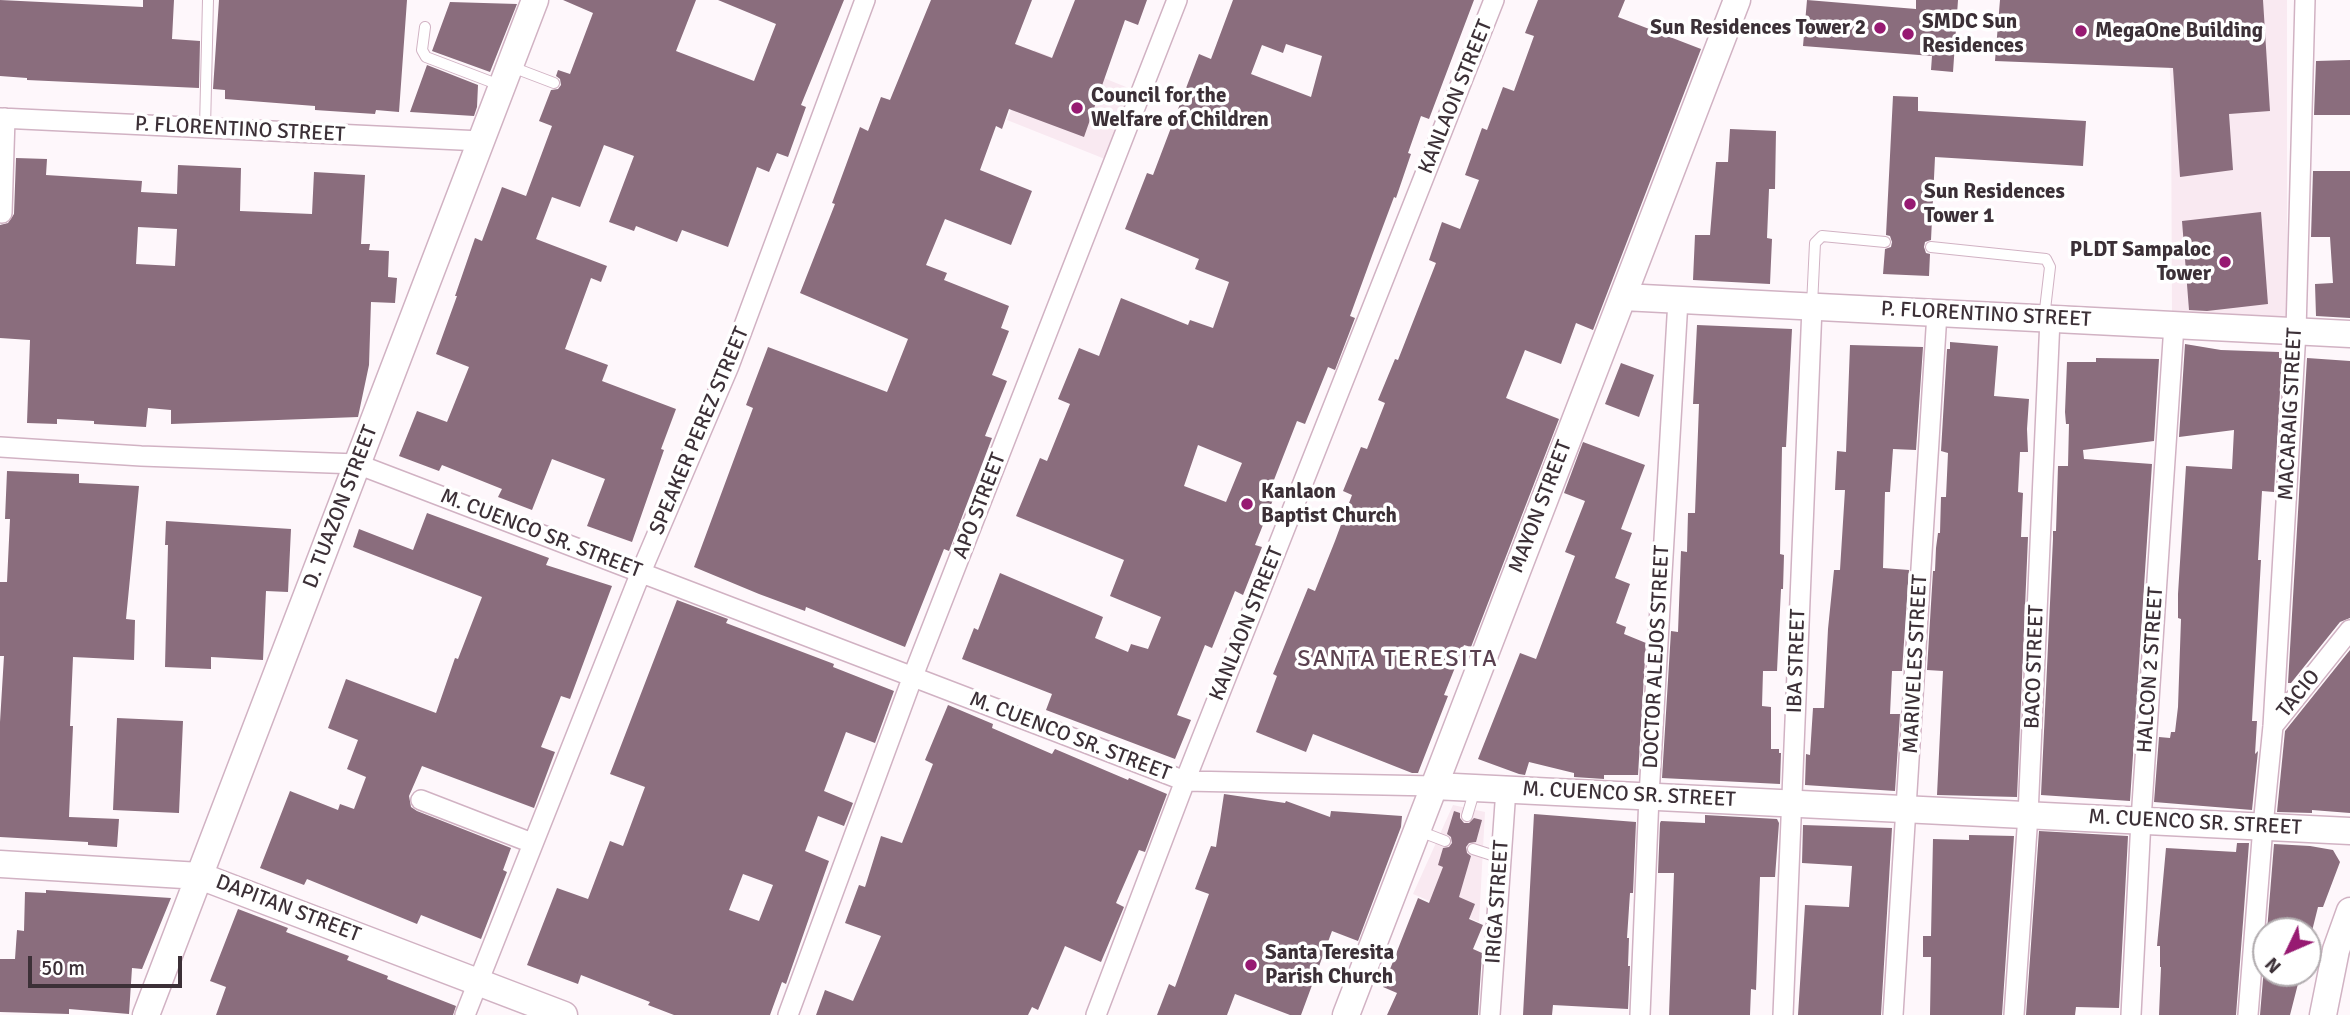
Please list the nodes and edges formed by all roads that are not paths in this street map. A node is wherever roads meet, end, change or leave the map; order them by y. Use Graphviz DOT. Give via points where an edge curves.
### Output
graph roads {
  1 [pos="208,0"];
  2 [pos="535,0"];
  3 [pos="865,0"];
  4 [pos="1177,0"];
  5 [pos="1494,0"];
  6 [pos="1737,0"];
  7 [pos="2305,0"];
  8 [pos="425,27"];
  9 [pos="506,76"];
  10 [pos="554,83"];
  11 [pos="2,118"];
  12 [pos="205,128"];
  13 [pos="481,141"];
  14 [pos="2,214"];
  15 [pos="1885,242"];
  16 [pos="1931,247"];
  17 [pos="1623,297"];
  18 [pos="1678,300"];
  19 [pos="1807,303"];
  20 [pos="1937,313"];
  21 [pos="2047,318"];
  22 [pos="2174,325"];
  23 [pos="2296,331"];
  24 [pos="2350,334"];
  25 [pos="0,447"];
  26 [pos="357,464"];
  27 [pos="640,572"];
  28 [pos="2350,630"];
  29 [pos="913,676"];
  30 [pos="2273,726"];
  31 [pos="1185,782"];
  32 [pos="1434,786"];
  33 [pos="1475,788"];
  34 [pos="1506,789"];
  35 [pos="1649,796"];
  36 [pos="421,800"];
  37 [pos="1791,803"];
  38 [pos="1907,809"];
  39 [pos="2028,815"];
  40 [pos="1467,816"];
  41 [pos="2140,820"];
  42 [pos="2263,826"];
  43 [pos="1417,830"];
  44 [pos="2350,831"];
  45 [pos="1445,841"];
  46 [pos="532,843"];
  47 [pos="1473,849"];
  48 [pos="1501,858"];
  49 [pos="0,864"];
  50 [pos="200,876"];
  51 [pos="2350,911"];
  52 [pos="478,982"];
  53 [pos="146,1015"];
  54 [pos="466,1015"];
  55 [pos="564,1015"];
  56 [pos="788,1015"];
  57 [pos="1096,1015"];
  58 [pos="1346,1015"];
  59 [pos="1490,1015"];
  60 [pos="1640,1015"];
  61 [pos="1783,1015"];
  62 [pos="1893,1015"];
  63 [pos="2014,1015"];
  64 [pos="2131,1015"];
  65 [pos="2248,1015"];
  66 [pos="2323,1015"];
  1 -- 12 [label="lane"];
  2 -- 9 [label="street, D. TUAZON STREET"];
  3 -- 27 [label="street, SPEAKER PEREZ STREET" via="729,366"];
  4 -- 29 [label="street, APO STREET"];
  5 -- 31 [label="street, KANLAON STREET"];
  6 -- 17 [label="street, MAYON STREET"];
  7 -- 23 [label="street, MACARAIG STREET"];
  8 -- 9 [label="lane" via="422,50 426,57"];
  9 -- 10 [label="lane"];
  9 -- 13 [label="street, D. TUAZON STREET"];
  11 -- 12 [label="street, P. FLORENTINO STREET"];
  11 -- 14 [label="street"];
  12 -- 13 [label="street, P. FLORENTINO STREET"];
  13 -- 26 [label="street, D. TUAZON STREET"];
  15 -- 19 [label="lane" via="1822,236 1815,243"];
  16 -- 21 [label="lane" via="2046,259 2050,267"];
  17 -- 18 [label="street, P. FLORENTINO STREET"];
  17 -- 32 [label="street, MAYON STREET"];
  18 -- 19 [label="street, P. FLORENTINO STREET"];
  18 -- 35 [label="street, DOCTOR ALEJOS STREET"];
  19 -- 20 [label="street, P. FLORENTINO STREET"];
  19 -- 37 [label="street, IBA STREET"];
  20 -- 21 [label="street, P. FLORENTINO STREET"];
  20 -- 38 [label="street, MARIVELES STREET"];
  21 -- 22 [label="street, P. FLORENTINO STREET"];
  21 -- 39 [label="street, BACO STREET"];
  22 -- 23 [label="street, P. FLORENTINO STREET"];
  22 -- 41 [label="street, HALCON 2 STREET"];
  23 -- 24 [label="street, P. FLORENTINO STREET"];
  23 -- 30 [label="street, MACARAIG STREET"];
  25 -- 26 [label="street, M. CUENCO SR. STREET"];
  26 -- 27 [label="street, M. CUENCO SR. STREET"];
  26 -- 50 [label="street, D. TUAZON STREET"];
  27 -- 29 [label="street, M. CUENCO SR. STREET"];
  27 -- 46 [label="street, SPEAKER PEREZ STREET"];
  28 -- 30 [label="street, TACIO"];
  29 -- 31 [label="street, M. CUENCO SR. STREET"];
  29 -- 56 [label="street, APO STREET"];
  30 -- 42 [label="street, MACARAIG STREET"];
  31 -- 32 [label="street, M. CUENCO SR. STREET"];
  31 -- 57 [label="street, KANLAON STREET"];
  32 -- 33 [label="street, M. CUENCO SR. STREET"];
  32 -- 43 [label="street, MAYON STREET"];
  33 -- 34 [label="street, M. CUENCO SR. STREET"];
  33 -- 40 [label="lane"];
  34 -- 35 [label="street, M. CUENCO SR. STREET"];
  34 -- 48 [label="street, IRIGA STREET"];
  35 -- 37 [label="street, M. CUENCO SR. STREET"];
  35 -- 60 [label="street, DOCTOR ALEJOS STREET"];
  36 -- 46 [label="street"];
  37 -- 38 [label="street, M. CUENCO SR. STREET"];
  37 -- 61 [label="street, IBA STREET"];
  38 -- 39 [label="street, M. CUENCO SR. STREET"];
  38 -- 62 [label="street, MARIVELES STREET"];
  39 -- 41 [label="street, M. CUENCO SR. STREET"];
  39 -- 63 [label="street, BACO STREET"];
  41 -- 42 [label="street, M. CUENCO SR. STREET"];
  41 -- 64 [label="street, HALCON 2 STREET"];
  42 -- 44 [label="street, M. CUENCO SR. STREET"];
  42 -- 65 [label="street, MACARAIG STREET"];
  43 -- 45 [label="lane"];
  43 -- 58 [label="street, MAYON STREET"];
  46 -- 52 [label="street, SPEAKER PEREZ STREET"];
  47 -- 48 [label="lane"];
  48 -- 59 [label="street, IRIGA STREET"];
  49 -- 50 [label="street, DAPITAN STREET"];
  50 -- 52 [label="street, DAPITAN STREET"];
  50 -- 53 [label="street, D. TUAZON STREET"];
  51 -- 66 [label="street" via="2336,950"];
  52 -- 54 [label="street, SPEAKER PEREZ STREET"];
  52 -- 55 [label="street, DAPITAN STREET"];
}
